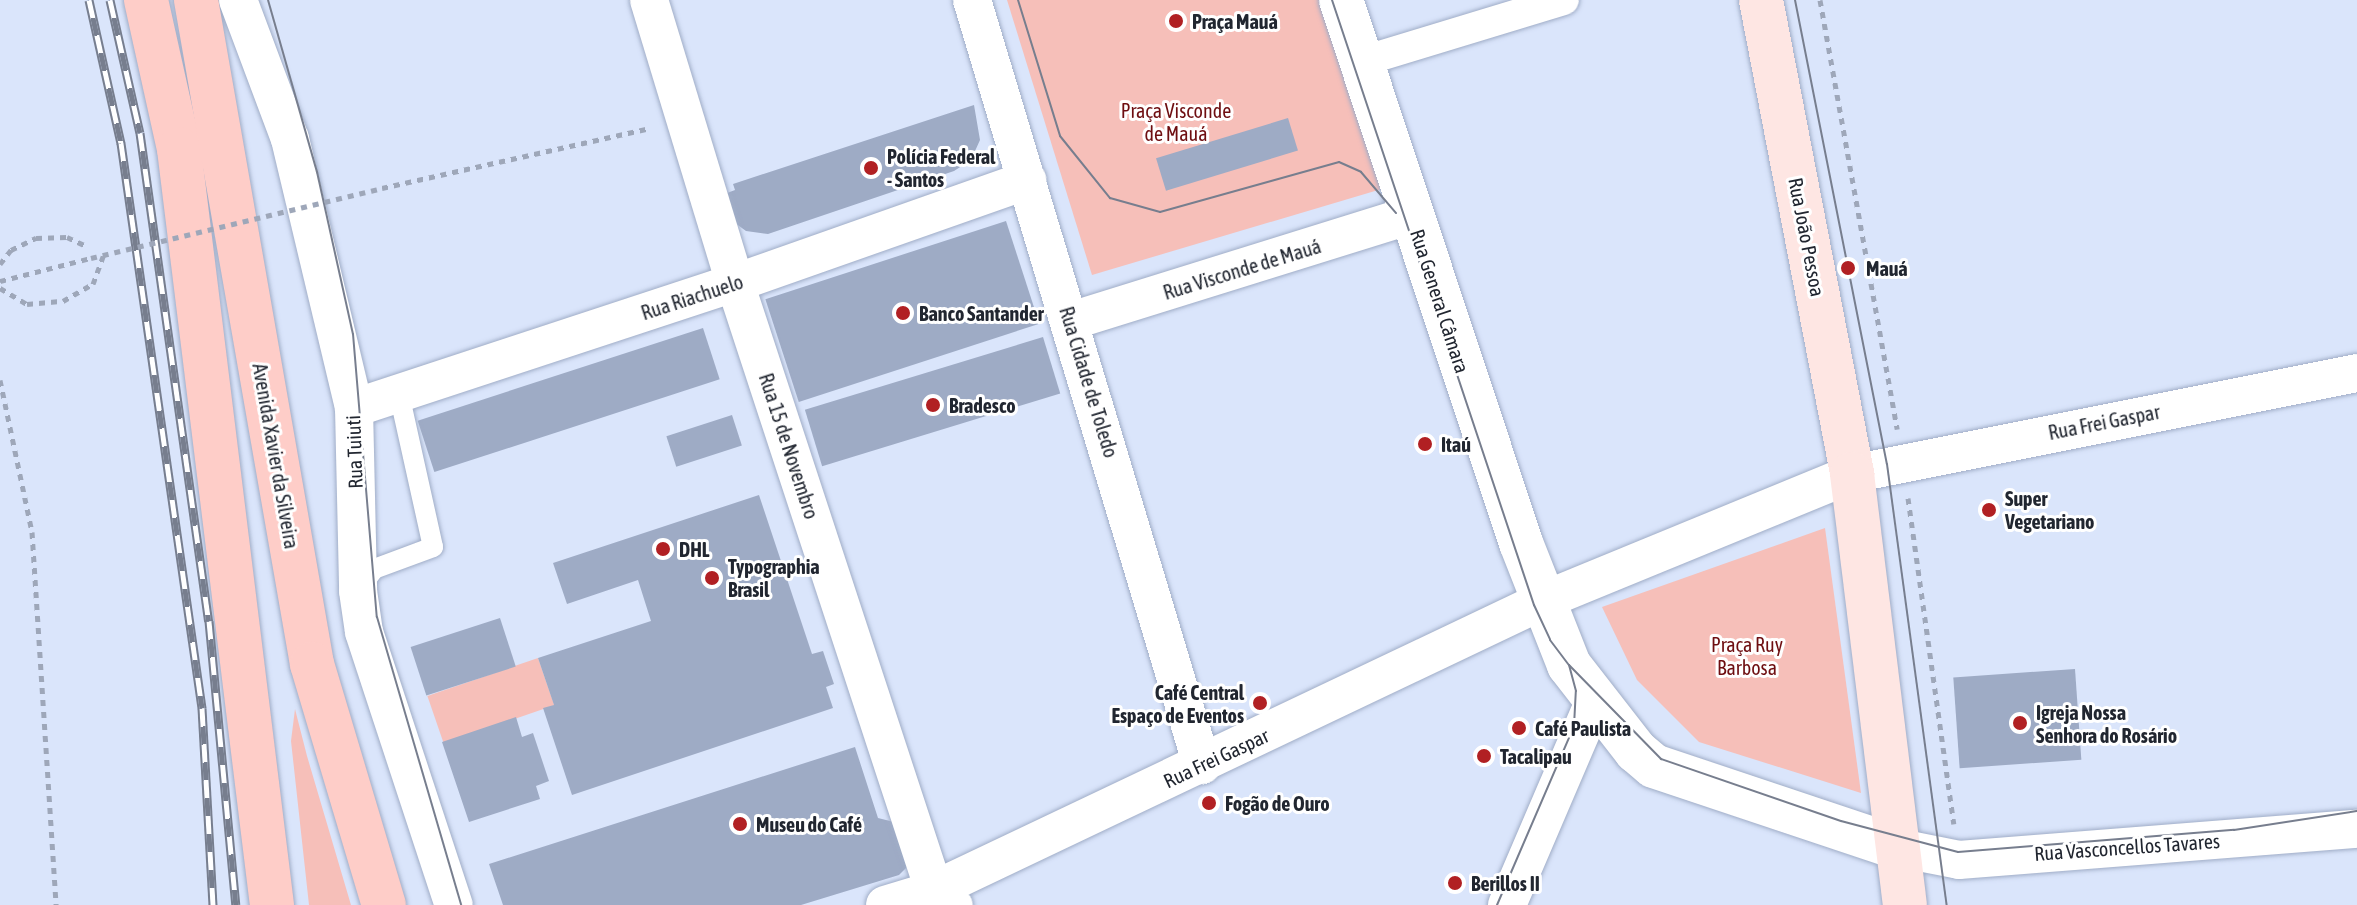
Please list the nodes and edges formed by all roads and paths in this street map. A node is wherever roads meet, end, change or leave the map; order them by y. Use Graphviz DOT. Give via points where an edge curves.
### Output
graph roads {
  1 [pos="146,0"];
  2 [pos="196,0"];
  3 [pos="238,0"];
  4 [pos="649,0"];
  5 [pos="972,0"];
  6 [pos="1341,0"];
  7 [pos="1564,0"];
  8 [pos="1761,0"];
  9 [pos="1360,62"];
  10 [pos="686,120"];
  11 [pos="1027,180"];
  12 [pos="1412,215"];
  13 [pos="86,246"];
  14 [pos="103,256"];
  15 [pos="0,264"];
  16 [pos="0,281"];
  17 [pos="735,283"];
  18 [pos="0,288"];
  19 [pos="1071,321"];
  20 [pos="2357,373"];
  21 [pos="0,380"];
  22 [pos="399,394"];
  23 [pos="354,408"];
  24 [pos="1852,474"];
  25 [pos="358,591"];
  26 [pos="1542,601"];
  27 [pos="1595,700"];
  28 [pos="1202,765"];
  29 [pos="2357,829"];
  30 [pos="1899,848"];
  31 [pos="946,898"];
  32 [pos="56,905"];
  33 [pos="272,905"];
  34 [pos="384,905"];
  35 [pos="454,905"];
  36 [pos="885,905"];
  37 [pos="1507,905"];
  38 [pos="1905,905"];
  1 -- 33 [label="main road" via="179,149"];
  2 -- 34 [label="main road, Avenida Xavier da Silveira" via="312,664"];
  3 -- 23 [label="street, Rua Tuiuti" via="290,139"];
  4 -- 10 [label="street, Rua 15 de Novembro"];
  5 -- 11 [label="street, Rua Cidade de Toledo"];
  6 -- 9 [label="street, Rua General Câmara"];
  7 -- 9 [label="street"];
  8 -- 24 [label="main road, Rua João Pessoa"];
  9 -- 12 [label="street, Rua General Câmara"];
  10 -- 14 [label="path, bridge"];
  10 -- 17 [label="street, Rua 15 de Novembro"];
  11 -- 17 [label="street, Rua Riachuelo"];
  11 -- 19 [label="street, Rua Cidade de Toledo"];
  12 -- 19 [label="street, Rua Visconde de Mauá"];
  12 -- 26 [label="street, Rua General Câmara"];
  13 -- 15 [label="path" via="67,237 36,238 11,250"];
  14 -- 16 [label="path, bridge"];
  14 -- 18 [label="path" via="93,284 63,301 27,304"];
  17 -- 22 [label="street, Rua Riachuelo"];
  17 -- 31 [label="street, Rua 15 de Novembro"];
  19 -- 28 [label="street, Rua Cidade de Toledo"];
  20 -- 24 [label="street, Rua Frei Gaspar"];
  21 -- 32 [label="path" via="32,532"];
  22 -- 23 [label="street, Rua Riachuelo"];
  22 -- 25 [label="lane" via="433,547 374,569"];
  23 -- 25 [label="street, Rua Tuiuti"];
  24 -- 26 [label="street"];
  24 -- 30 [label="main road"];
  25 -- 35 [label="street, Rua Tuiuti" via="364,632"];
  26 -- 27 [label="street" via="1569,665"];
  26 -- 28 [label="street, Rua Frei Gaspar"];
  27 -- 30 [label="street" via="1654,766"];
  27 -- 37 [label="street"];
  28 -- 31 [label="street, Rua Frei Gaspar"];
  29 -- 30 [label="street, Rua Vasconcellos Tavares" via="1959,860"];
  30 -- 38 [label="main road"];
  31 -- 36 [label="street, Rua Frei Gaspar"];
}
